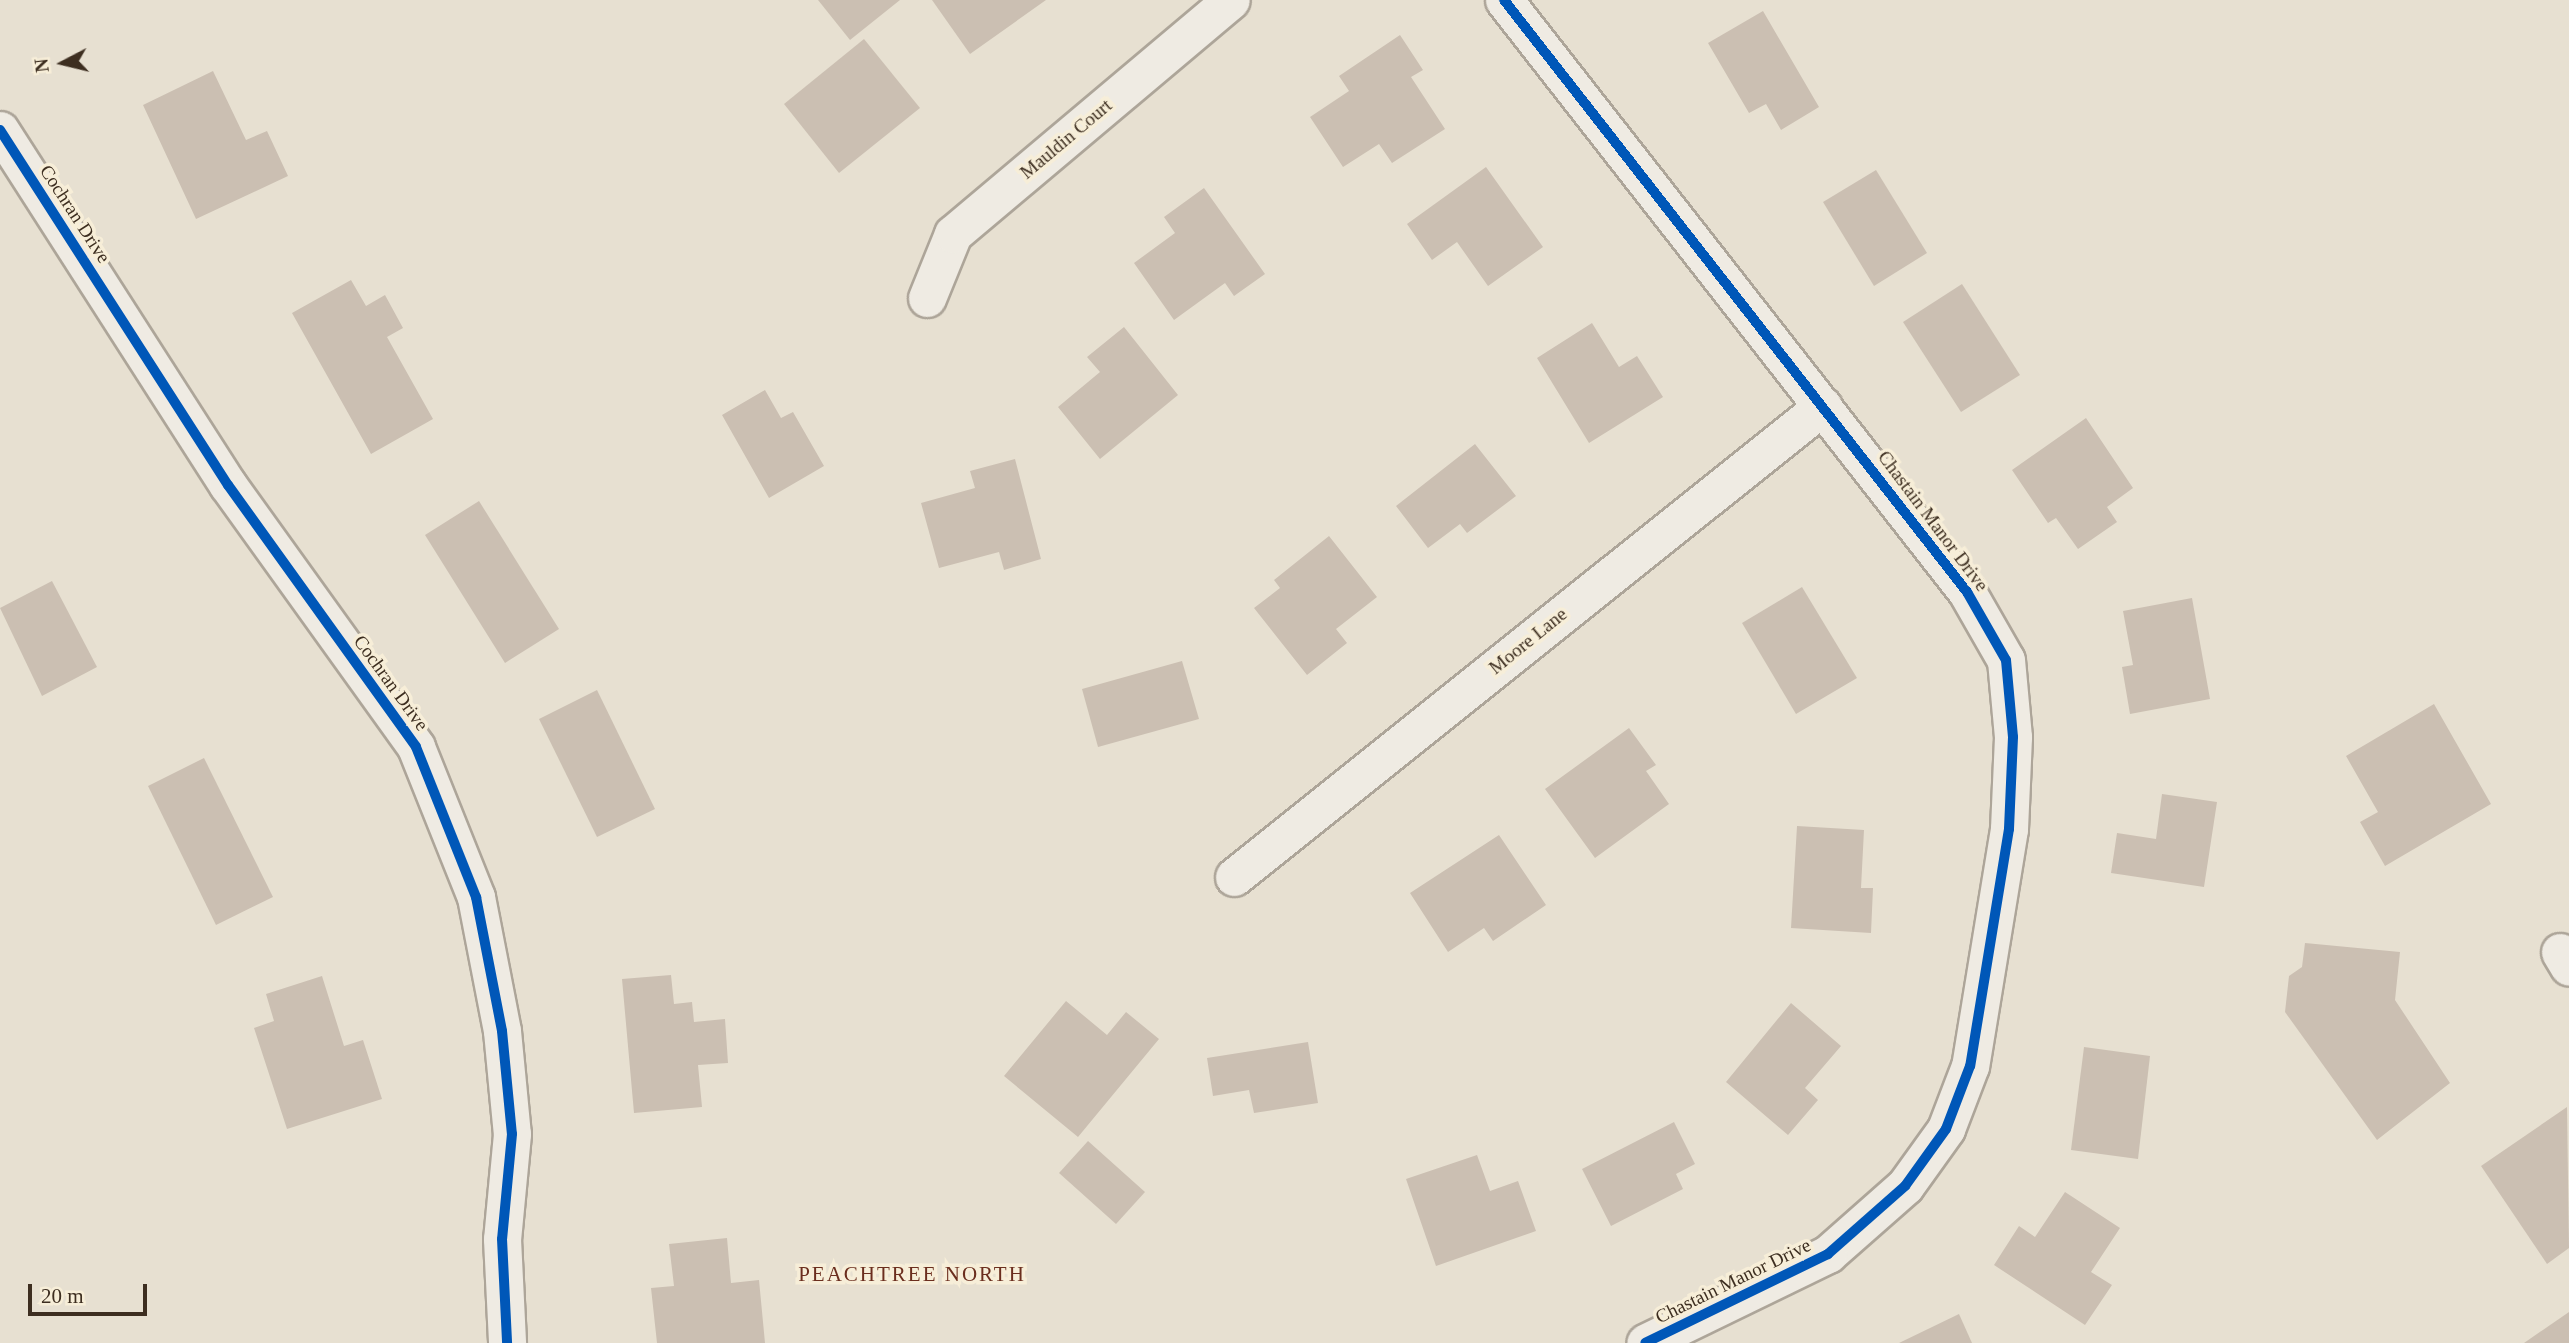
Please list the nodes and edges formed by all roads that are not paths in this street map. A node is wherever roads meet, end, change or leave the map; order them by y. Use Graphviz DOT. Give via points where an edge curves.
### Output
graph roads {
  1 [pos="1231,0"];
  2 [pos="1504,0"];
  3 [pos="0,130"];
  4 [pos="927,298"];
  5 [pos="1823,406"];
  6 [pos="1234,877"];
  7 [pos="507,1343"];
  8 [pos="1644,1343"];
  1 -- 4 [label="street, Mauldin Court" via="953,234"];
  2 -- 5 [label="street, Chastain Manor Drive"];
  3 -- 7 [label="street, Cochran Drive" via="228,485 416,747 476,897 502,1031 512,1134 502,1239"];
  5 -- 6 [label="street, Moore Lane"];
  5 -- 8 [label="street, Chastain Manor Drive" via="1967,592 2006,660 2012,776 1994,941 1970,1066 1946,1129 1905,1186 1828,1254"];
}
